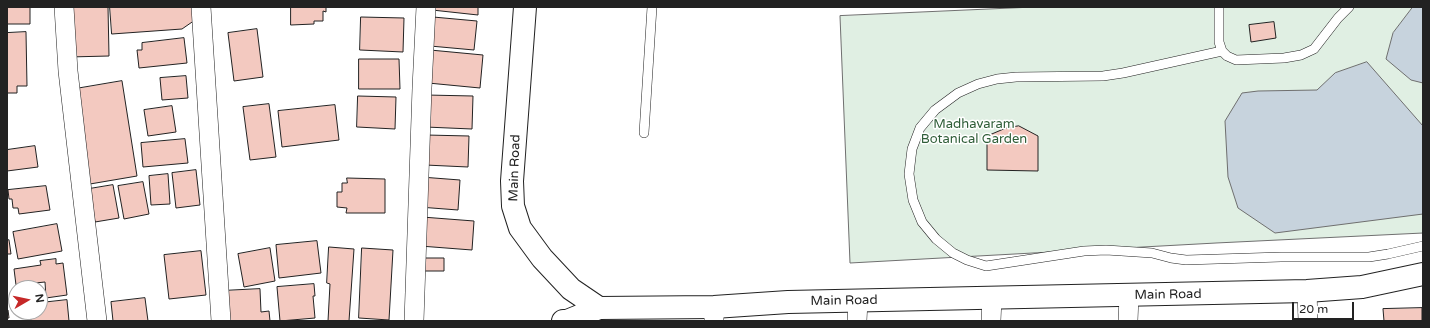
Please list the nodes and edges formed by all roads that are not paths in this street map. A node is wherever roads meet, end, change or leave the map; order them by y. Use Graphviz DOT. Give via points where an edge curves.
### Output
graph roads {
  1 [pos="64,7"];
  2 [pos="201,7"];
  3 [pos="426,7"];
  4 [pos="525,7"];
  5 [pos="652,7"];
  6 [pos="1219,7"];
  7 [pos="1350,7"];
  8 [pos="1222,51"];
  9 [pos="644,133"];
  10 [pos="1423,246"];
  11 [pos="1423,274"];
  12 [pos="1308,292"];
  13 [pos="1128,296"];
  14 [pos="992,298"];
  15 [pos="599,308"];
  16 [pos="858,311"];
  17 [pos="714,314"];
  18 [pos="97,321"];
  19 [pos="221,321"];
  20 [pos="414,321"];
  21 [pos="563,321"];
  22 [pos="567,321"];
  23 [pos="991,321"];
  24 [pos="1128,321"];
  25 [pos="1308,321"];
  1 -- 18 [label="street" via="68,71"];
  2 -- 19 [label="street"];
  3 -- 20 [label="street"];
  4 -- 15 [label="street, Main Road" via="512,182 513,206 520,228 542,258 571,289"];
  5 -- 9 [label="lane"];
  6 -- 8 [label="lane" via="1219,42"];
  7 -- 8 [label="lane" via="1314,49 1302,55 1236,60"];
  8 -- 10 [label="lane" via="1103,76 997,78 958,93 935,110 920,128 912,149 909,174 913,200 922,222 936,239 953,253 986,266 1084,251 1152,253 1186,260 1369,257"];
  11 -- 12 [label="street, Main Road" via="1362,287"];
  12 -- 13 [label="street, Main Road"];
  12 -- 25 [label="street"];
  13 -- 14 [label="street, Main Road"];
  13 -- 24 [label="street"];
  14 -- 16 [label="street, Main Road"];
  14 -- 23 [label="street"];
  15 -- 17 [label="street, Main Road"];
  15 -- 22 [label="street"];
  16 -- 17 [label="street, Main Road" via="788,302"];
  21 -- 22 [label="street"];
}
